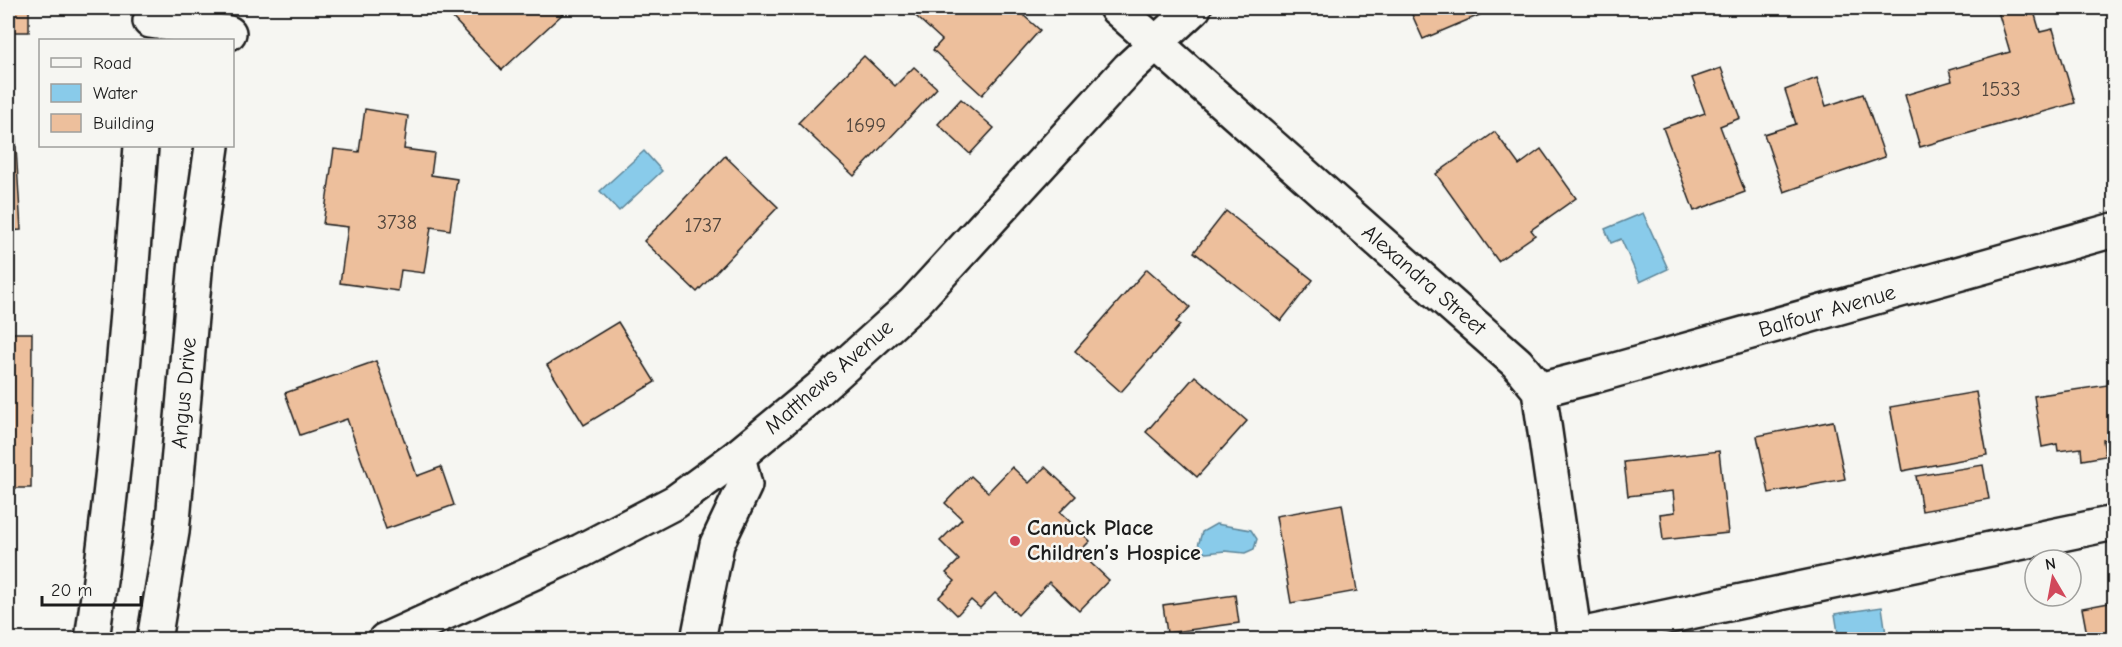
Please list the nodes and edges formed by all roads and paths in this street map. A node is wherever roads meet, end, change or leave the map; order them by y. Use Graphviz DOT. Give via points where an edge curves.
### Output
graph roads {
  1 [pos="1116,8"];
  2 [pos="1194,8"];
  3 [pos="150,23"];
  4 [pos="232,27"];
  5 [pos="1155,43"];
  6 [pos="141,147"];
  7 [pos="212,147"];
  8 [pos="2115,230"];
  9 [pos="1539,390"];
  10 [pos="738,456"];
  11 [pos="2115,523"];
  12 [pos="1575,638"];
  13 [pos="92,639"];
  14 [pos="154,639"];
  15 [pos="385,639"];
  16 [pos="698,639"];
  1 -- 5 [label="street, Alexandra Street"];
  2 -- 5 [label="street, Matthews Avenue"];
  3 -- 4 [label="street"];
  5 -- 9 [label="street, Alexandra Street" via="1517,363"];
  5 -- 10 [label="street, Matthews Avenue" via="914,303"];
  6 -- 13 [label="street" via="108,519"];
  7 -- 14 [label="street, Angus Drive" via="196,260 172,532"];
  8 -- 9 [label="street, Balfour Avenue"];
  9 -- 12 [label="street"];
  10 -- 15 [label="street, Matthews Avenue" via="675,502 581,551"];
  10 -- 16 [label="street" via="745,485 717,544"];
  11 -- 12 [label="street"];
}
